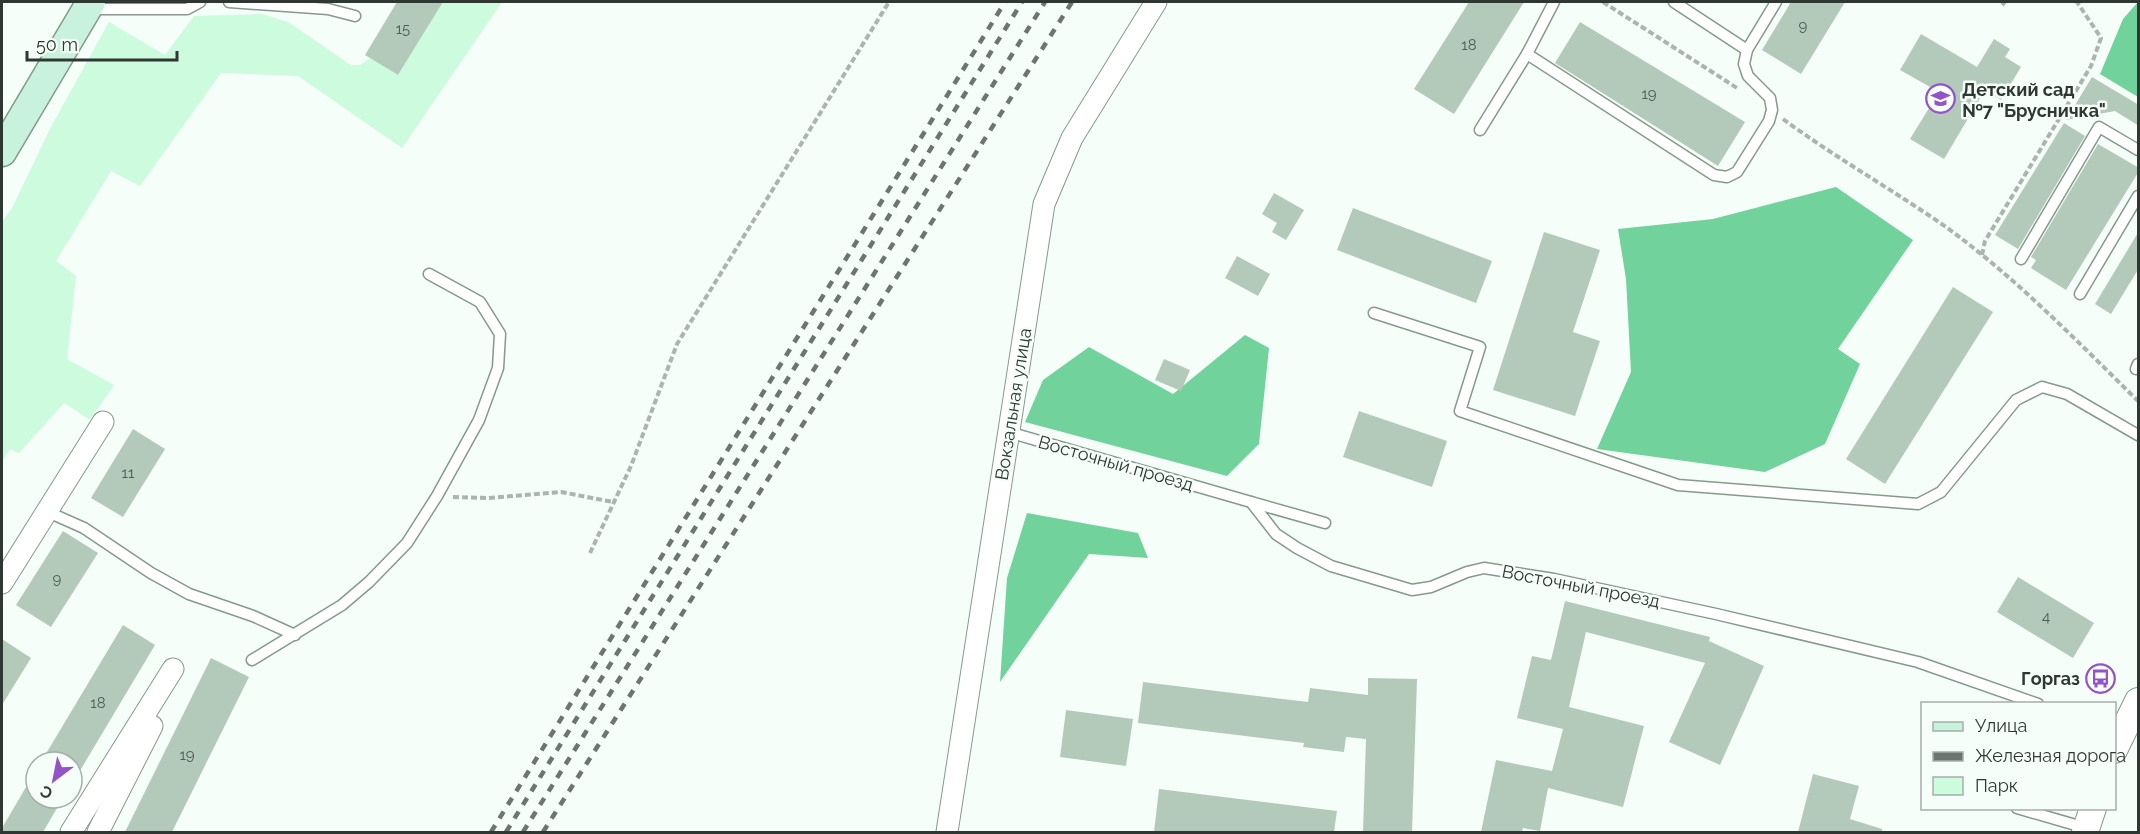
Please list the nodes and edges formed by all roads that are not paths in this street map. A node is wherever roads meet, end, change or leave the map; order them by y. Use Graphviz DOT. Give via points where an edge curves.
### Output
graph roads {
  1 [pos="200,2"];
  2 [pos="229,2"];
  3 [pos="1156,2"];
  4 [pos="1554,2"];
  5 [pos="1674,2"];
  6 [pos="1776,2"];
  7 [pos="89,5"];
  8 [pos="355,16"];
  9 [pos="1747,50"];
  10 [pos="1527,54"];
  11 [pos="1480,130"];
  12 [pos="2139,150"];
  13 [pos="2,152"];
  14 [pos="2139,196"];
  15 [pos="2021,259"];
  16 [pos="429,274"];
  17 [pos="2080,294"];
  18 [pos="1374,313"];
  19 [pos="103,423"];
  20 [pos="1008,432"];
  21 [pos="2139,435"];
  22 [pos="1251,502"];
  23 [pos="48,512"];
  24 [pos="1324,523"];
  25 [pos="2,584"];
  26 [pos="295,635"];
  27 [pos="252,660"];
  28 [pos="2139,701"];
  29 [pos="2032,702"];
  30 [pos="2117,739"];
  31 [pos="2026,810"];
  32 [pos="2088,823"];
  33 [pos="71,832"];
  34 [pos="98,832"];
  35 [pos="947,832"];
  1 -- 7 [label="lane" via="187,9"];
  2 -- 8 [label="lane" via="328,9"];
  3 -- 20 [label="street, Вокзальная улица" via="1072,138 1044,204"];
  4 -- 10 [label="lane"];
  5 -- 9 [label="lane"];
  6 -- 9 [label="lane"];
  7 -- 13 [label="main road"];
  9 -- 10 [label="lane" via="1744,64 1748,76 1770,98 1772,110 1737,172 1727,177 1714,175"];
  10 -- 11 [label="lane"];
  12 -- 15 [label="lane" via="2099,127"];
  14 -- 17 [label="lane"];
  16 -- 26 [label="lane" via="480,302 500,334 498,368 479,420 407,543 342,605"];
  18 -- 21 [label="lane" via="1480,347 1460,411 1678,485 1918,504 1941,492 2016,400 2042,387 2067,394"];
  19 -- 23 [label="street"];
  20 -- 22 [label="lane, Восточный проезд"];
  20 -- 35 [label="street, Вокзальная улица"];
  22 -- 24 [label="lane"];
  22 -- 29 [label="lane, Восточный проезд" via="1276,534 1297,548 1331,566 1412,590 1484,568 1554,579 1918,662"];
  23 -- 25 [label="street"];
  23 -- 26 [label="lane" via="84,528 189,594"];
  26 -- 27 [label="lane"];
  28 -- 30 [label="street"];
  31 -- 32 [label="lane"];
  33 -- 34 [label="street" via="173,669 178,675"];
}
